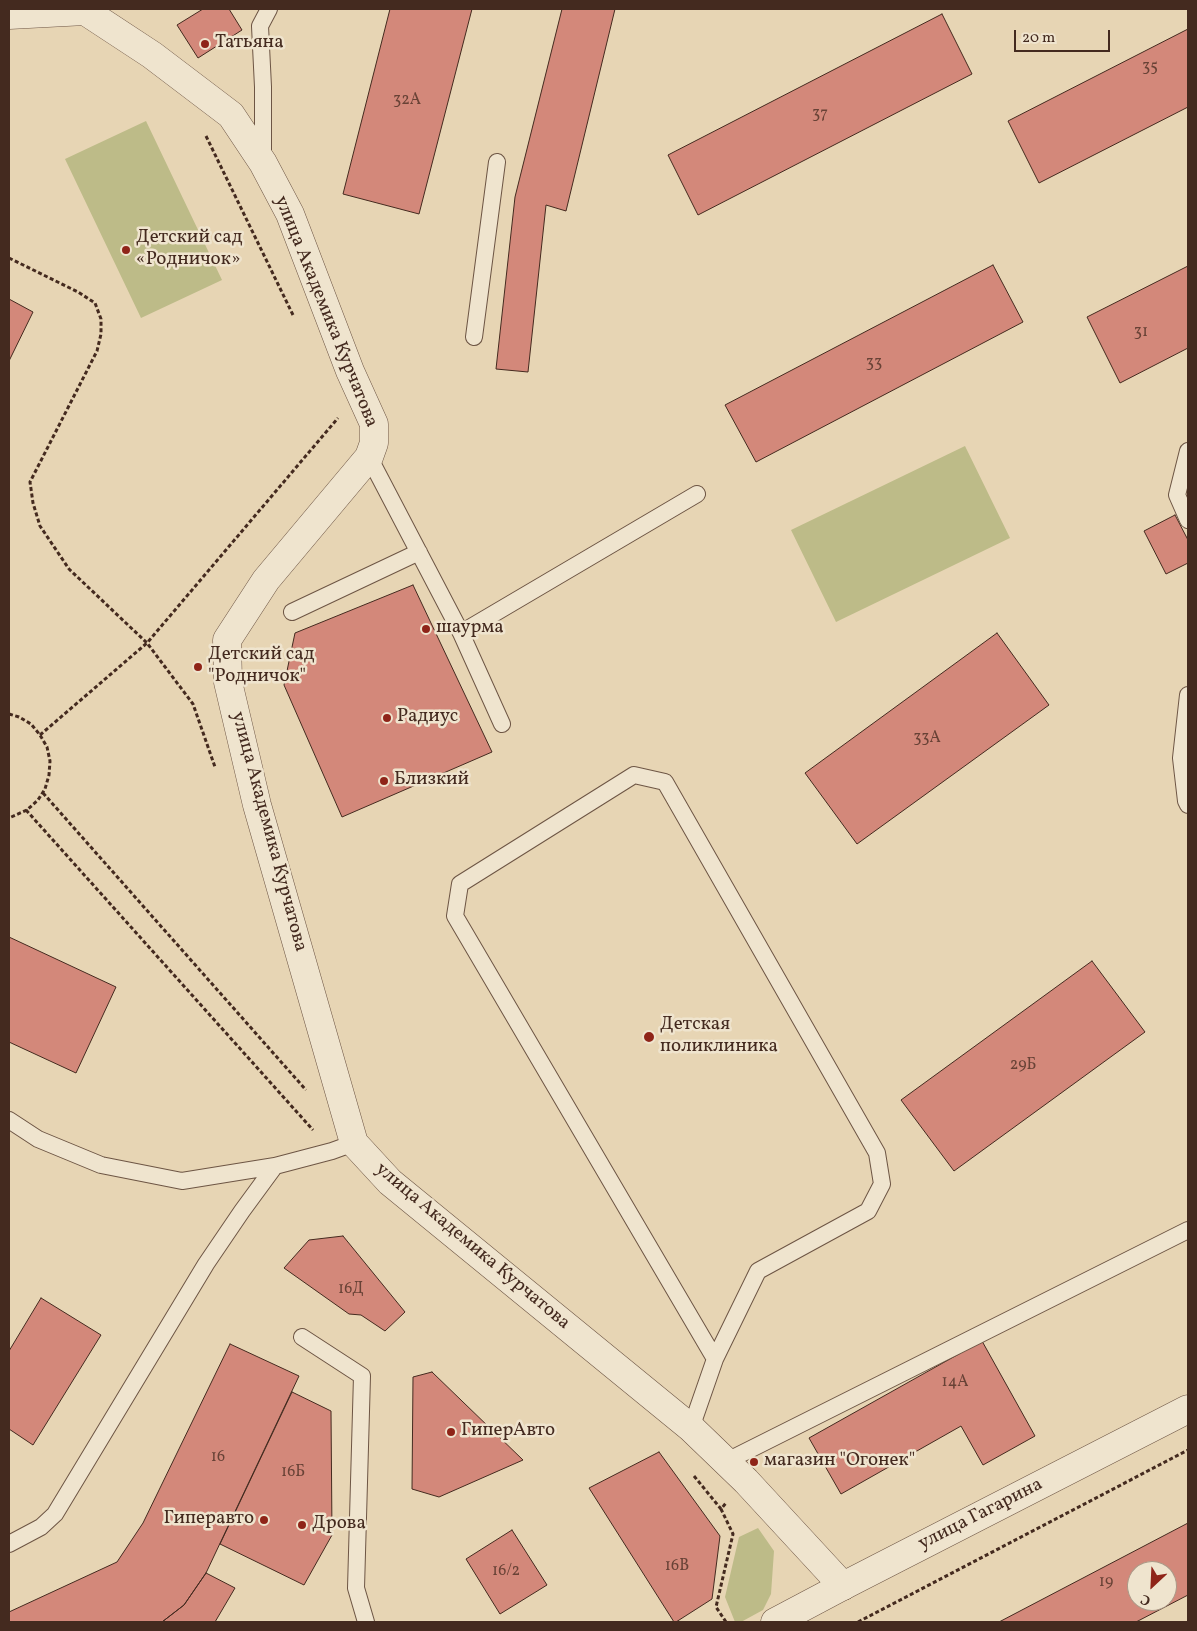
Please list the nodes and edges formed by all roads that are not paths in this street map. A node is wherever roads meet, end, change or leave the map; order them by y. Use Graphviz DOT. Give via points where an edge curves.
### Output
graph roads {
  1 [pos="269,9"];
  2 [pos="9,15"];
  3 [pos="497,162"];
  4 [pos="263,163"];
  5 [pos="474,337"];
  6 [pos="1188,451"];
  7 [pos="369,457"];
  8 [pos="697,494"];
  9 [pos="1188,520"];
  10 [pos="419,552"];
  11 [pos="292,612"];
  12 [pos="462,634"];
  13 [pos="1188,695"];
  14 [pos="502,724"];
  15 [pos="1185,756"];
  16 [pos="1188,805"];
  17 [pos="9,1120"];
  18 [pos="343,1147"];
  19 [pos="275,1166"];
  20 [pos="1188,1230"];
  21 [pos="302,1337"];
  22 [pos="715,1359"];
  23 [pos="1188,1408"];
  24 [pos="691,1428"];
  25 [pos="726,1462"];
  26 [pos="9,1544"];
  27 [pos="843,1586"];
  28 [pos="366,1622"];
  29 [pos="775,1622"];
  1 -- 4 [label="lane" via="260,26"];
  2 -- 4 [label="street, улица Академика Курчатова" via="85,11 152,55 231,115"];
  3 -- 5 [label="lane"];
  4 -- 7 [label="street, улица Академика Курчатова" via="290,214 350,371 374,424 374,443"];
  6 -- 9 [label="lane" via="1176,495"];
  7 -- 10 [label="lane"];
  7 -- 18 [label="street, улица Академика Курчатова" via="266,580 227,640 228,682"];
  8 -- 12 [label="lane"];
  10 -- 11 [label="lane"];
  10 -- 12 [label="lane"];
  12 -- 14 [label="lane"];
  13 -- 15 [label="lane"];
  15 -- 16 [label="lane"];
  17 -- 19 [label="lane" via="38,1139 101,1165 182,1181"];
  18 -- 19 [label="lane"];
  18 -- 24 [label="street, улица Академика Курчатова"];
  19 -- 26 [label="lane" via="206,1264 55,1514 41,1527"];
  20 -- 25 [label="lane"];
  21 -- 28 [label="lane" via="362,1376 356,1588"];
  22 -- 22 [label="lane" via="758,1270 868,1211 882,1184 877,1153 665,782 634,775 460,884 454,916"];
  22 -- 24 [label="lane"];
  23 -- 27 [label="street, улица Гагарина"];
  24 -- 25 [label="street, улица Академика Курчатова"];
  25 -- 27 [label="street, улица Академика Курчатова"];
  27 -- 29 [label="street, улица Гагарина"];
}
